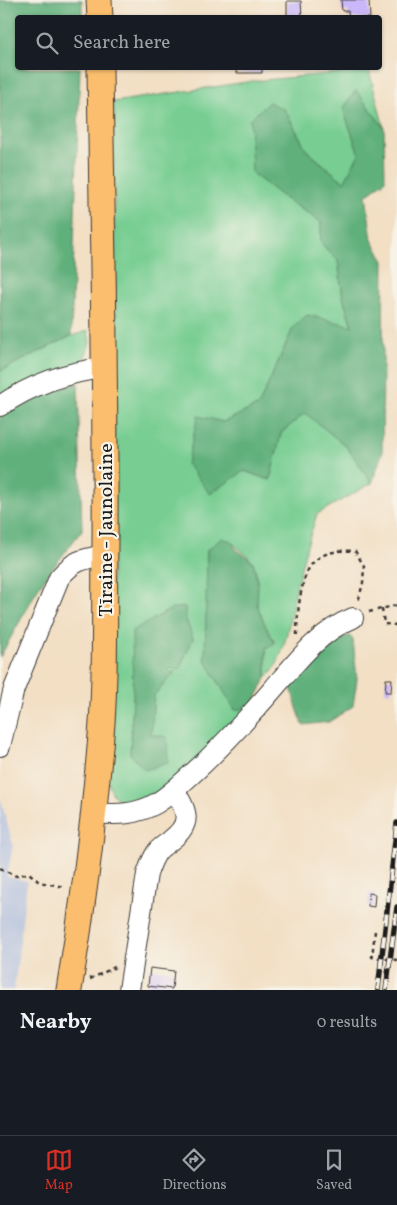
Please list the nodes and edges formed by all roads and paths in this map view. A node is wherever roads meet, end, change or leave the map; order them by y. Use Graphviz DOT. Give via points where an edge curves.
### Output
graph roads {
  1 [pos="100,0"];
  2 [pos="100,15"];
  3 [pos="100,70"];
  4 [pos="104,368"];
  5 [pos="0,406"];
  6 [pos="105,555"];
  7 [pos="397,605"];
  8 [pos="382,608"];
  9 [pos="354,618"];
  10 [pos="397,625"];
  11 [pos="297,660"];
  12 [pos="0,746"];
  13 [pos="174,790"];
  14 [pos="94,813"];
  15 [pos="0,868"];
  16 [pos="84,894"];
  17 [pos="375,931"];
  18 [pos="134,957"];
  19 [pos="397,960"];
  20 [pos="79,985"];
  21 [pos="129,990"];
  1 -- 2 [label="main road"];
  3 -- 4 [label="main road, Tīraine - Jaunolaine"];
  4 -- 5 [label="lane" via="58,377"];
  4 -- 6 [label="main road, Tīraine - Jaunolaine"];
  6 -- 12 [label="lane" via="69,566 59,578 14,689"];
  6 -- 14 [label="main road, Tīraine - Jaunolaine" via="102,721"];
  7 -- 8 [label="path"];
  8 -- 9 [label="path"];
  8 -- 10 [label="path" via="384,624"];
  9 -- 11 [label="lane" via="340,623"];
  9 -- 11 [label="path" via="364,566 355,551 340,550 311,564 302,587 297,623"];
  11 -- 13 [label="lane" via="250,717"];
  13 -- 14 [label="lane" via="142,809 120,815"];
  13 -- 18 [label="lane" via="186,813 185,827 152,860"];
  14 -- 16 [label="main road, Tīraine - Jaunolaine"];
  15 -- 16 [label="path" via="16,876 28,873 39,882 60,885"];
  16 -- 20 [label="main road, Tīraine - Jaunolaine"];
  17 -- 19 [label="path" via="372,957"];
  18 -- 20 [label="path"];
  18 -- 21 [label="lane"];
}
